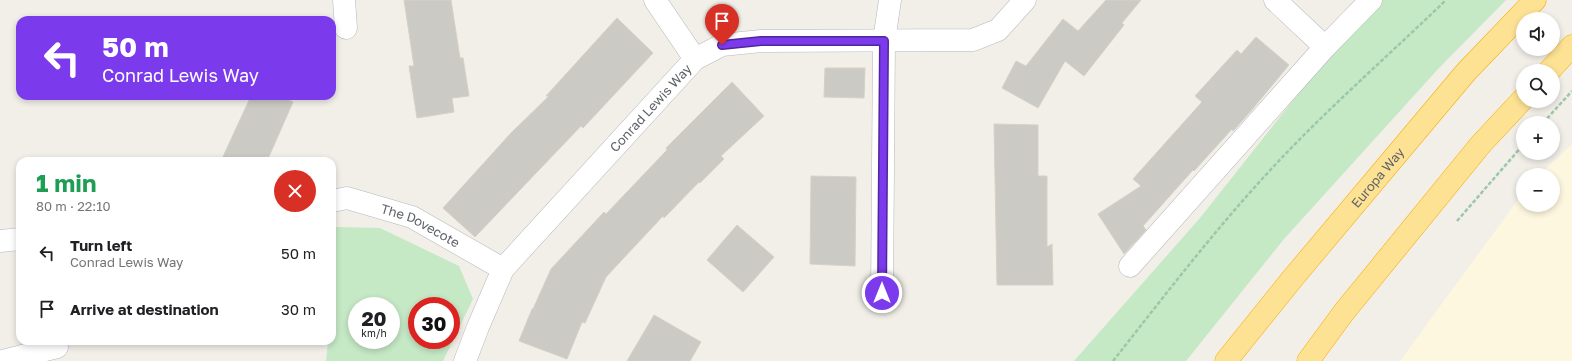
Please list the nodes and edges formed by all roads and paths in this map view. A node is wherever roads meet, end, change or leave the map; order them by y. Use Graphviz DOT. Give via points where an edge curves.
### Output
graph roads {
  1 [pos="344,0"];
  2 [pos="655,0"];
  3 [pos="890,0"];
  4 [pos="1025,0"];
  5 [pos="1275,0"];
  6 [pos="1371,0"];
  7 [pos="1446,0"];
  8 [pos="1535,0"];
  9 [pos="346,28"];
  10 [pos="884,41"];
  11 [pos="1572,46"];
  12 [pos="1325,48"];
  13 [pos="695,60"];
  14 [pos="1555,64"];
  15 [pos="1572,91"];
  16 [pos="1516,106"];
  17 [pos="1549,116"];
  18 [pos="336,200"];
  19 [pos="16,240"];
  20 [pos="0,241"];
  21 [pos="1130,266"];
  22 [pos="503,269"];
  23 [pos="882,293"];
  24 [pos="58,350"];
  25 [pos="4,361"];
  26 [pos="465,361"];
  27 [pos="1113,361"];
  28 [pos="1226,361"];
  29 [pos="1308,361"];
  1 -- 9 [label="street"];
  2 -- 13 [label="street"];
  3 -- 10 [label="street"];
  4 -- 10 [label="street, Conrad Lewis Way" via="998,30 973,40"];
  5 -- 12 [label="street"];
  6 -- 12 [label="street"];
  7 -- 27 [label="path" via="1308,131 1264,177 1218,229"];
  8 -- 28 [label="highway, Europa Way" via="1466,72"];
  10 -- 13 [label="street, Conrad Lewis Way" via="761,41 722,45"];
  10 -- 23 [label="street"];
  11 -- 14 [label="highway"];
  12 -- 21 [label="street"];
  13 -- 22 [label="street, Conrad Lewis Way"];
  15 -- 17 [label="path"];
  16 -- 29 [label="highway" via="1481,144 1353,301"];
  18 -- 22 [label="street, The Dovecote" via="347,198 412,217"];
  19 -- 20 [label="street"];
  22 -- 26 [label="street, Conrad Lewis Way"];
  24 -- 25 [label="street"];
}
